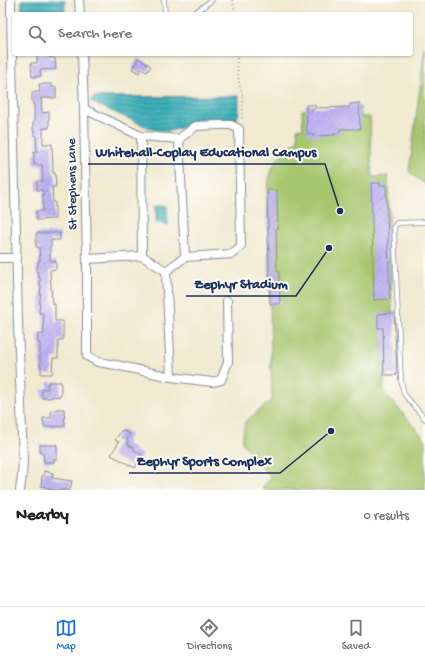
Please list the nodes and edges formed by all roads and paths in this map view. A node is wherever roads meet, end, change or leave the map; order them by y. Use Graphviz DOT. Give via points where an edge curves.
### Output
graph roads {
  1 [pos="11,0"];
  2 [pos="79,0"];
  3 [pos="164,0"];
  4 [pos="212,0"];
  5 [pos="232,0"];
  6 [pos="80,12"];
  7 [pos="165,12"];
  8 [pos="196,12"];
  9 [pos="235,12"];
  10 [pos="82,56"];
  11 [pos="237,56"];
  12 [pos="84,109"];
  13 [pos="239,129"];
  14 [pos="141,136"];
  15 [pos="179,139"];
  16 [pos="425,222"];
  17 [pos="142,256"];
  18 [pos="185,257"];
  19 [pos="0,258"];
  20 [pos="17,258"];
  21 [pos="87,259"];
  22 [pos="166,271"];
  23 [pos="227,301"];
  24 [pos="171,377"];
  25 [pos="425,419"];
  26 [pos="20,490"];
  1 -- 20 [label="street"];
  2 -- 6 [label="street"];
  3 -- 7 [label="lane"];
  4 -- 8 [label="lane"];
  5 -- 9 [label="path"];
  10 -- 12 [label="street, St Stephens Lane"];
  11 -- 13 [label="path" via="243,97"];
  12 -- 14 [label="street"];
  12 -- 21 [label="street, St Stephens Lane"];
  13 -- 15 [label="street" via="220,124 196,126"];
  13 -- 18 [label="street" via="241,246 232,254"];
  14 -- 15 [label="street"];
  14 -- 17 [label="street"];
  15 -- 18 [label="street"];
  16 -- 25 [label="lane" via="397,223 394,227 401,380 404,394"];
  17 -- 21 [label="street"];
  17 -- 22 [label="street"];
  18 -- 22 [label="street"];
  19 -- 20 [label="street"];
  20 -- 26 [label="street" via="23,461"];
  21 -- 24 [label="street, St Stephens Lane" via="87,356 98,362"];
  22 -- 24 [label="street"];
  23 -- 24 [label="street, St Stephens Lane" via="228,362 221,380 212,382"];
}
